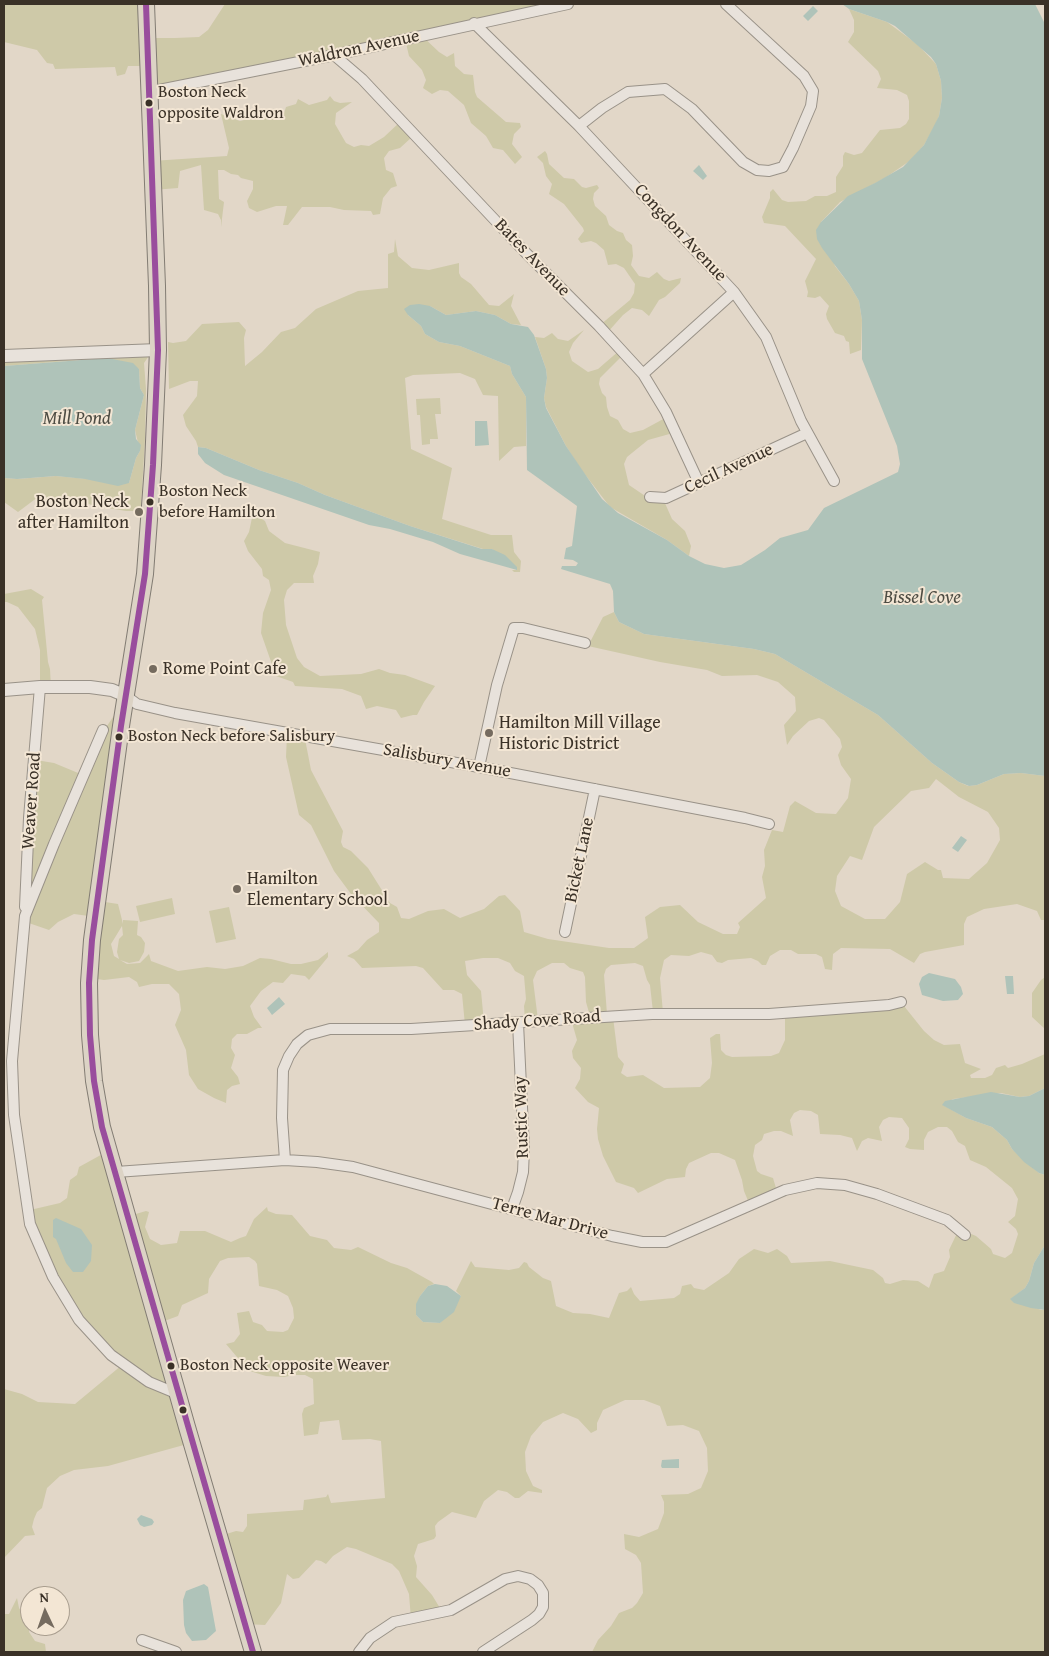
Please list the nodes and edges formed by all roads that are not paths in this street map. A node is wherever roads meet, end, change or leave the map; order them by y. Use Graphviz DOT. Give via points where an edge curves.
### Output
graph roads {
  1 [pos="146,4"];
  2 [pos="568,4"];
  3 [pos="726,4"];
  4 [pos="474,23"];
  5 [pos="334,55"];
  6 [pos="149,92"];
  7 [pos="579,126"];
  8 [pos="734,292"];
  9 [pos="158,350"];
  10 [pos="4,356"];
  11 [pos="643,374"];
  12 [pos="807,434"];
  13 [pos="834,481"];
  14 [pos="699,483"];
  15 [pos="650,497"];
  16 [pos="585,643"];
  17 [pos="40,687"];
  18 [pos="4,690"];
  19 [pos="126,696"];
  20 [pos="103,730"];
  21 [pos="479,766"];
  22 [pos="595,788"];
  23 [pos="769,824"];
  24 [pos="25,916"];
  25 [pos="565,932"];
  26 [pos="901,1002"];
  27 [pos="518,1023"];
  28 [pos="285,1160"];
  29 [pos="116,1172"];
  30 [pos="512,1209"];
  31 [pos="965,1235"];
  32 [pos="178,1394"];
  33 [pos="142,1640"];
  34 [pos="176,1652"];
  35 [pos="253,1652"];
  36 [pos="359,1652"];
  37 [pos="483,1652"];
  1 -- 6 [label="main road"];
  2 -- 4 [label="street, Waldron Avenue"];
  3 -- 7 [label="street" via="804,76 814,91 811,106 783,167 757,170 743,162 692,109 665,89 628,92"];
  4 -- 5 [label="street, Waldron Avenue"];
  4 -- 7 [label="street, Congdon Avenue"];
  5 -- 6 [label="street, Waldron Avenue"];
  5 -- 11 [label="street, Bates Avenue" via="362,79"];
  6 -- 9 [label="main road"];
  7 -- 8 [label="street, Congdon Avenue"];
  8 -- 11 [label="street"];
  8 -- 12 [label="street, Congdon Avenue" via="766,337"];
  9 -- 10 [label="street"];
  9 -- 19 [label="main road" via="154,465 145,574"];
  11 -- 14 [label="street, Bates Avenue" via="666,412"];
  12 -- 13 [label="street, Congdon Avenue"];
  12 -- 14 [label="street, Cecil Avenue"];
  14 -- 15 [label="street, Cecil Avenue" via="666,498"];
  16 -- 21 [label="street" via="514,628"];
  17 -- 18 [label="street"];
  17 -- 19 [label="street" via="104,688"];
  17 -- 24 [label="street, Weaver Road"];
  19 -- 21 [label="street, Salisbury Avenue" via="137,704 175,713"];
  19 -- 29 [label="main road" via="92,940 89,983 94,1081 102,1127"];
  20 -- 24 [label="street, Weaver Road"];
  21 -- 22 [label="street, Salisbury Avenue"];
  22 -- 23 [label="street, Salisbury Avenue"];
  22 -- 25 [label="street, Bicket Lane"];
  24 -- 32 [label="street, Weaver Road" via="12,1061 14,1115 30,1224 53,1277 80,1320 111,1356 149,1382"];
  26 -- 27 [label="street, Shady Cove Road" via="769,1014 652,1014"];
  27 -- 28 [label="street, Shady Cove Road" via="330,1029 308,1034 288,1056 283,1070"];
  27 -- 30 [label="street, Rustic Way" via="524,1149 523,1172"];
  28 -- 29 [label="street, Terre Mar Drive"];
  28 -- 30 [label="street, Terre Mar Drive" via="353,1167"];
  29 -- 32 [label="main road"];
  30 -- 31 [label="street, Terre Mar Drive" via="612,1236 642,1242 666,1242 749,1204 785,1190 817,1183 845,1185 912,1206 947,1220"];
  32 -- 35 [label="main road"];
  33 -- 34 [label="street"];
  36 -- 37 [label="street" via="370,1638 394,1622 451,1610 505,1579 518,1576 530,1579 543,1593 543,1607 539,1614"];
}
